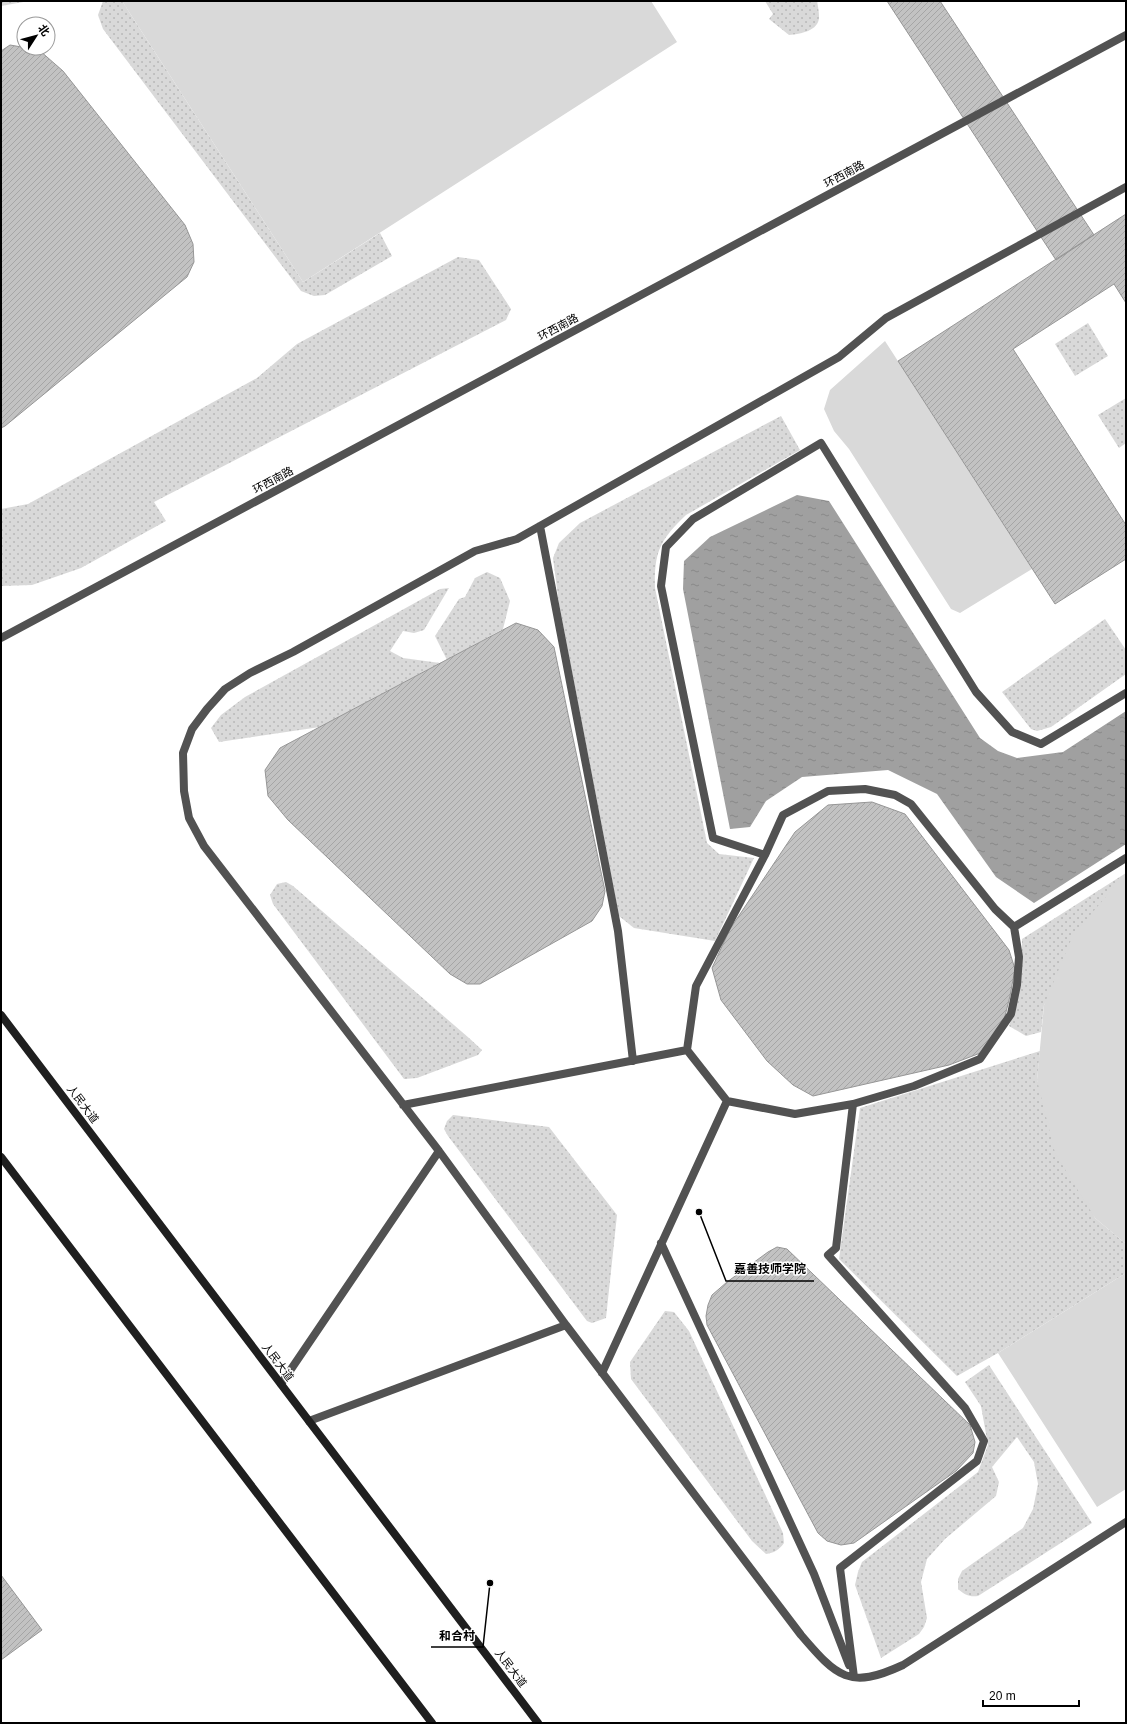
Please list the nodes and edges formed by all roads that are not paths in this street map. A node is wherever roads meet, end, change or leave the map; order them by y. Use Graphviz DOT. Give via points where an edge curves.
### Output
graph roads {
  1 [pos="1126,35"];
  2 [pos="1126,187"];
  3 [pos="540,526"];
  4 [pos="1,638"];
  5 [pos="1126,693"];
  6 [pos="765,855"];
  7 [pos="1126,858"];
  8 [pos="1014,927"];
  9 [pos="1,1015"];
  10 [pos="687,1050"];
  11 [pos="633,1061"];
  12 [pos="727,1101"];
  13 [pos="852,1104"];
  14 [pos="403,1105"];
  15 [pos="439,1151"];
  16 [pos="1,1156"];
  17 [pos="660,1243"];
  18 [pos="566,1325"];
  19 [pos="602,1372"];
  20 [pos="281,1384"];
  21 [pos="309,1421"];
  22 [pos="1126,1522"];
  23 [pos="854,1677"];
  24 [pos="432,1723"];
  25 [pos="538,1723"];
  1 -- 4 [label="street, 环西南路"];
  2 -- 3 [label="street" via="886,318 839,357"];
  3 -- 11 [label="street" via="618,931"];
  3 -- 14 [label="street" via="517,539 475,551 225,689 192,729 183,753 184,791 189,818 204,846"];
  5 -- 6 [label="street" via="1041,744 1012,732 976,692 820,443 693,519 666,547 661,586 713,838"];
  6 -- 8 [label="street" via="783,815 828,791 865,789 895,795 911,804 995,909"];
  6 -- 10 [label="street" via="696,986"];
  7 -- 8 [label="street"];
  8 -- 13 [label="street" via="1019,957 1011,1014 980,1059 914,1086"];
  9 -- 20 [label="main road, 人民大道"];
  10 -- 11 [label="street"];
  10 -- 12 [label="street"];
  11 -- 14 [label="street"];
  12 -- 13 [label="street" via="796,1114"];
  12 -- 17 [label="street"];
  13 -- 23 [label="street" via="836,1248 828,1255 965,1408 984,1441 977,1461 840,1568"];
  14 -- 15 [label="street"];
  15 -- 18 [label="street"];
  15 -- 20 [label="street"];
  16 -- 24 [label="main road"];
  17 -- 19 [label="street"];
  17 -- 23 [label="street" via="814,1574"];
  18 -- 19 [label="street"];
  18 -- 21 [label="street"];
  19 -- 23 [label="street" via="802,1635 823,1660 844,1675"];
  20 -- 21 [label="main road, 人民大道"];
  21 -- 25 [label="main road, 人民大道"];
  22 -- 23 [label="street" via="904,1665 882,1675 862,1679"];
}
